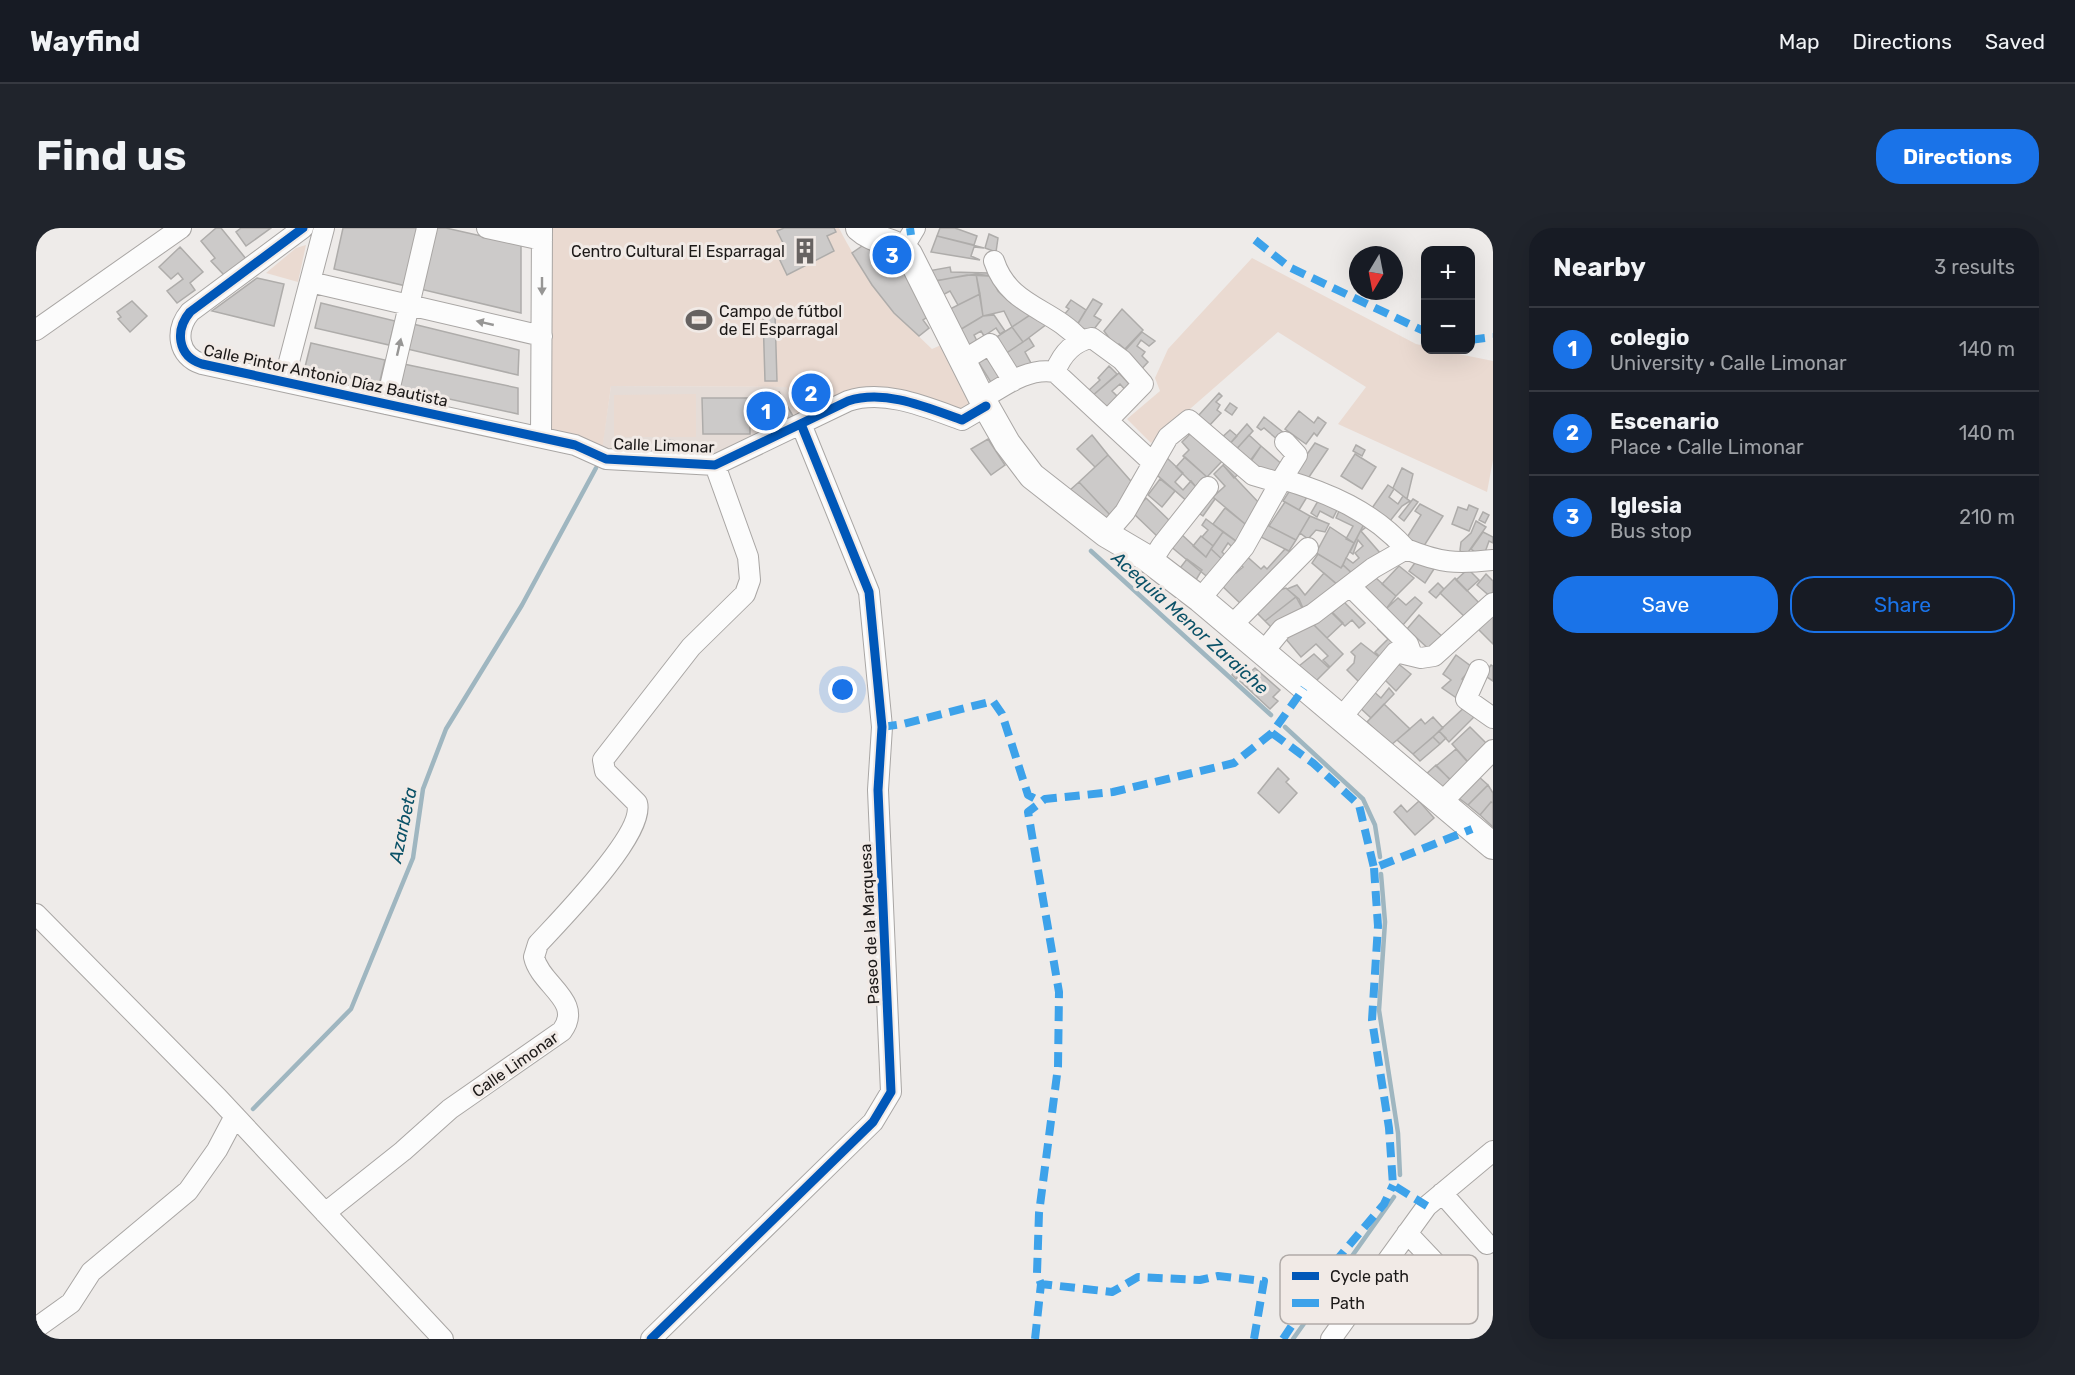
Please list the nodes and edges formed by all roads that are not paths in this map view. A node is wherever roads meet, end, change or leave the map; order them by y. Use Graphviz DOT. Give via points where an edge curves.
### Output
graph roads {
  1 [pos="181,228"];
  2 [pos="303,228"];
  3 [pos="324,228"];
  4 [pos="427,228"];
  5 [pos="487,228"];
  6 [pos="859,228"];
  7 [pos="542,234"];
  8 [pos="910,235"];
  9 [pos="994,261"];
  10 [pos="310,282"];
  11 [pos="409,305"];
  12 [pos="36,330"];
  13 [pos="542,336"];
  14 [pos="1080,340"];
  15 [pos="962,361"];
  16 [pos="1055,372"];
  17 [pos="284,381"];
  18 [pos="1013,381"];
  19 [pos="984,403"];
  20 [pos="386,404"];
  21 [pos="1108,420"];
  22 [pos="801,424"];
  23 [pos="540,437"];
  24 [pos="1285,442"];
  25 [pos="1153,463"];
  26 [pos="715,465"];
  27 [pos="1281,481"];
  28 [pos="1208,487"];
  29 [pos="1106,534"];
  30 [pos="1308,548"];
  31 [pos="1406,549"];
  32 [pos="1493,560"];
  33 [pos="1151,562"];
  34 [pos="1350,586"];
  35 [pos="1200,599"];
  36 [pos="1493,603"];
  37 [pos="1232,625"];
  38 [pos="1264,651"];
  39 [pos="1412,656"];
  40 [pos="1479,670"];
  41 [pos="1340,718"];
  42 [pos="1493,718"];
  43 [pos="1493,750"];
  44 [pos="1441,803"];
  45 [pos="1493,846"];
  46 [pos="36,914"];
  47 [pos="235,1116"];
  48 [pos="1493,1151"];
  49 [pos="1442,1193"];
  50 [pos="325,1213"];
  51 [pos="1407,1233"];
  52 [pos="1487,1244"];
  53 [pos="1391,1255"];
  54 [pos="1428,1255"];
  55 [pos="1342,1324"];
  56 [pos="36,1328"];
  57 [pos="443,1339"];
  58 [pos="651,1339"];
  59 [pos="1331,1339"];
  1 -- 12 [label="street"];
  2 -- 17 [label="street, Calle Pintor Antonio Díaz Bautista" via="190,312 180,334 184,352 194,361"];
  3 -- 10 [label="street"];
  4 -- 11 [label="street"];
  5 -- 7 [label="street"];
  6 -- 8 [label="main road" via="870,236"];
  7 -- 13 [label="street, one-way"];
  8 -- 15 [label="main road" via="918,269 936,314"];
  9 -- 14 [label="street" via="999,275 1021,298"];
  10 -- 11 [label="street"];
  10 -- 17 [label="street"];
  13 -- 11 [label="street, one-way"];
  20 -- 11 [label="street, one-way"];
  13 -- 23 [label="street"];
  14 -- 16 [label="street" via="1059,361"];
  14 -- 21 [label="street" via="1092,338 1122,360 1143,384"];
  15 -- 18 [label="street" via="990,344"];
  15 -- 19 [label="main road"];
  16 -- 18 [label="street, Calle Limonar" via="1043,370"];
  16 -- 21 [label="street"];
  17 -- 20 [label="street, Calle Pintor Antonio Díaz Bautista"];
  18 -- 19 [label="street, Calle Limonar"];
  19 -- 22 [label="street, Calle Limonar" via="962,420 905,402 868,396 848,401"];
  19 -- 29 [label="main road" via="1007,444 1032,476"];
  20 -- 23 [label="street, Calle Pintor Antonio Díaz Bautista"];
  21 -- 25 [label="street"];
  22 -- 26 [label="street, Calle Limonar"];
  22 -- 58 [label="street, Paseo de la Marquesa" via="870,602 882,727 878,790 891,1092 873,1122"];
  23 -- 26 [label="street, Calle Limonar" via="582,447 602,458"];
  24 -- 27 [label="street" via="1297,455"];
  25 -- 27 [label="street" via="1168,437 1189,420 1253,475"];
  25 -- 29 [label="street" via="1125,512"];
  26 -- 50 [label="street, Calle Limonar" via="748,556 748,588 691,647 603,760 605,771 637,803 636,820 621,848 538,944 534,957 568,1006 567,1024 450,1109"];
  27 -- 31 [label="street" via="1327,492 1387,528"];
  27 -- 35 [label="street" via="1244,547"];
  28 -- 33 [label="street"];
  29 -- 33 [label="main road"];
  30 -- 37 [label="street"];
  31 -- 32 [label="street" via="1460,564"];
  31 -- 34 [label="street"];
  33 -- 35 [label="main road"];
  34 -- 38 [label="street" via="1313,614 1282,629"];
  34 -- 39 [label="street" via="1408,644"];
  35 -- 37 [label="main road"];
  36 -- 39 [label="street" via="1434,656"];
  37 -- 38 [label="main road"];
  38 -- 41 [label="main road"];
  39 -- 41 [label="street" via="1396,652"];
  40 -- 42 [label="street" via="1466,699"];
  41 -- 44 [label="main road"];
  43 -- 44 [label="street"];
  44 -- 45 [label="main road"];
  46 -- 47 [label="street"];
  47 -- 50 [label="street"];
  47 -- 56 [label="street" via="188,1191 91,1272 71,1303"];
  48 -- 49 [label="street"];
  49 -- 51 [label="street"];
  49 -- 52 [label="street"];
  50 -- 57 [label="street"];
  51 -- 53 [label="street"];
  51 -- 54 [label="street"];
  55 -- 59 [label="street"];
}
